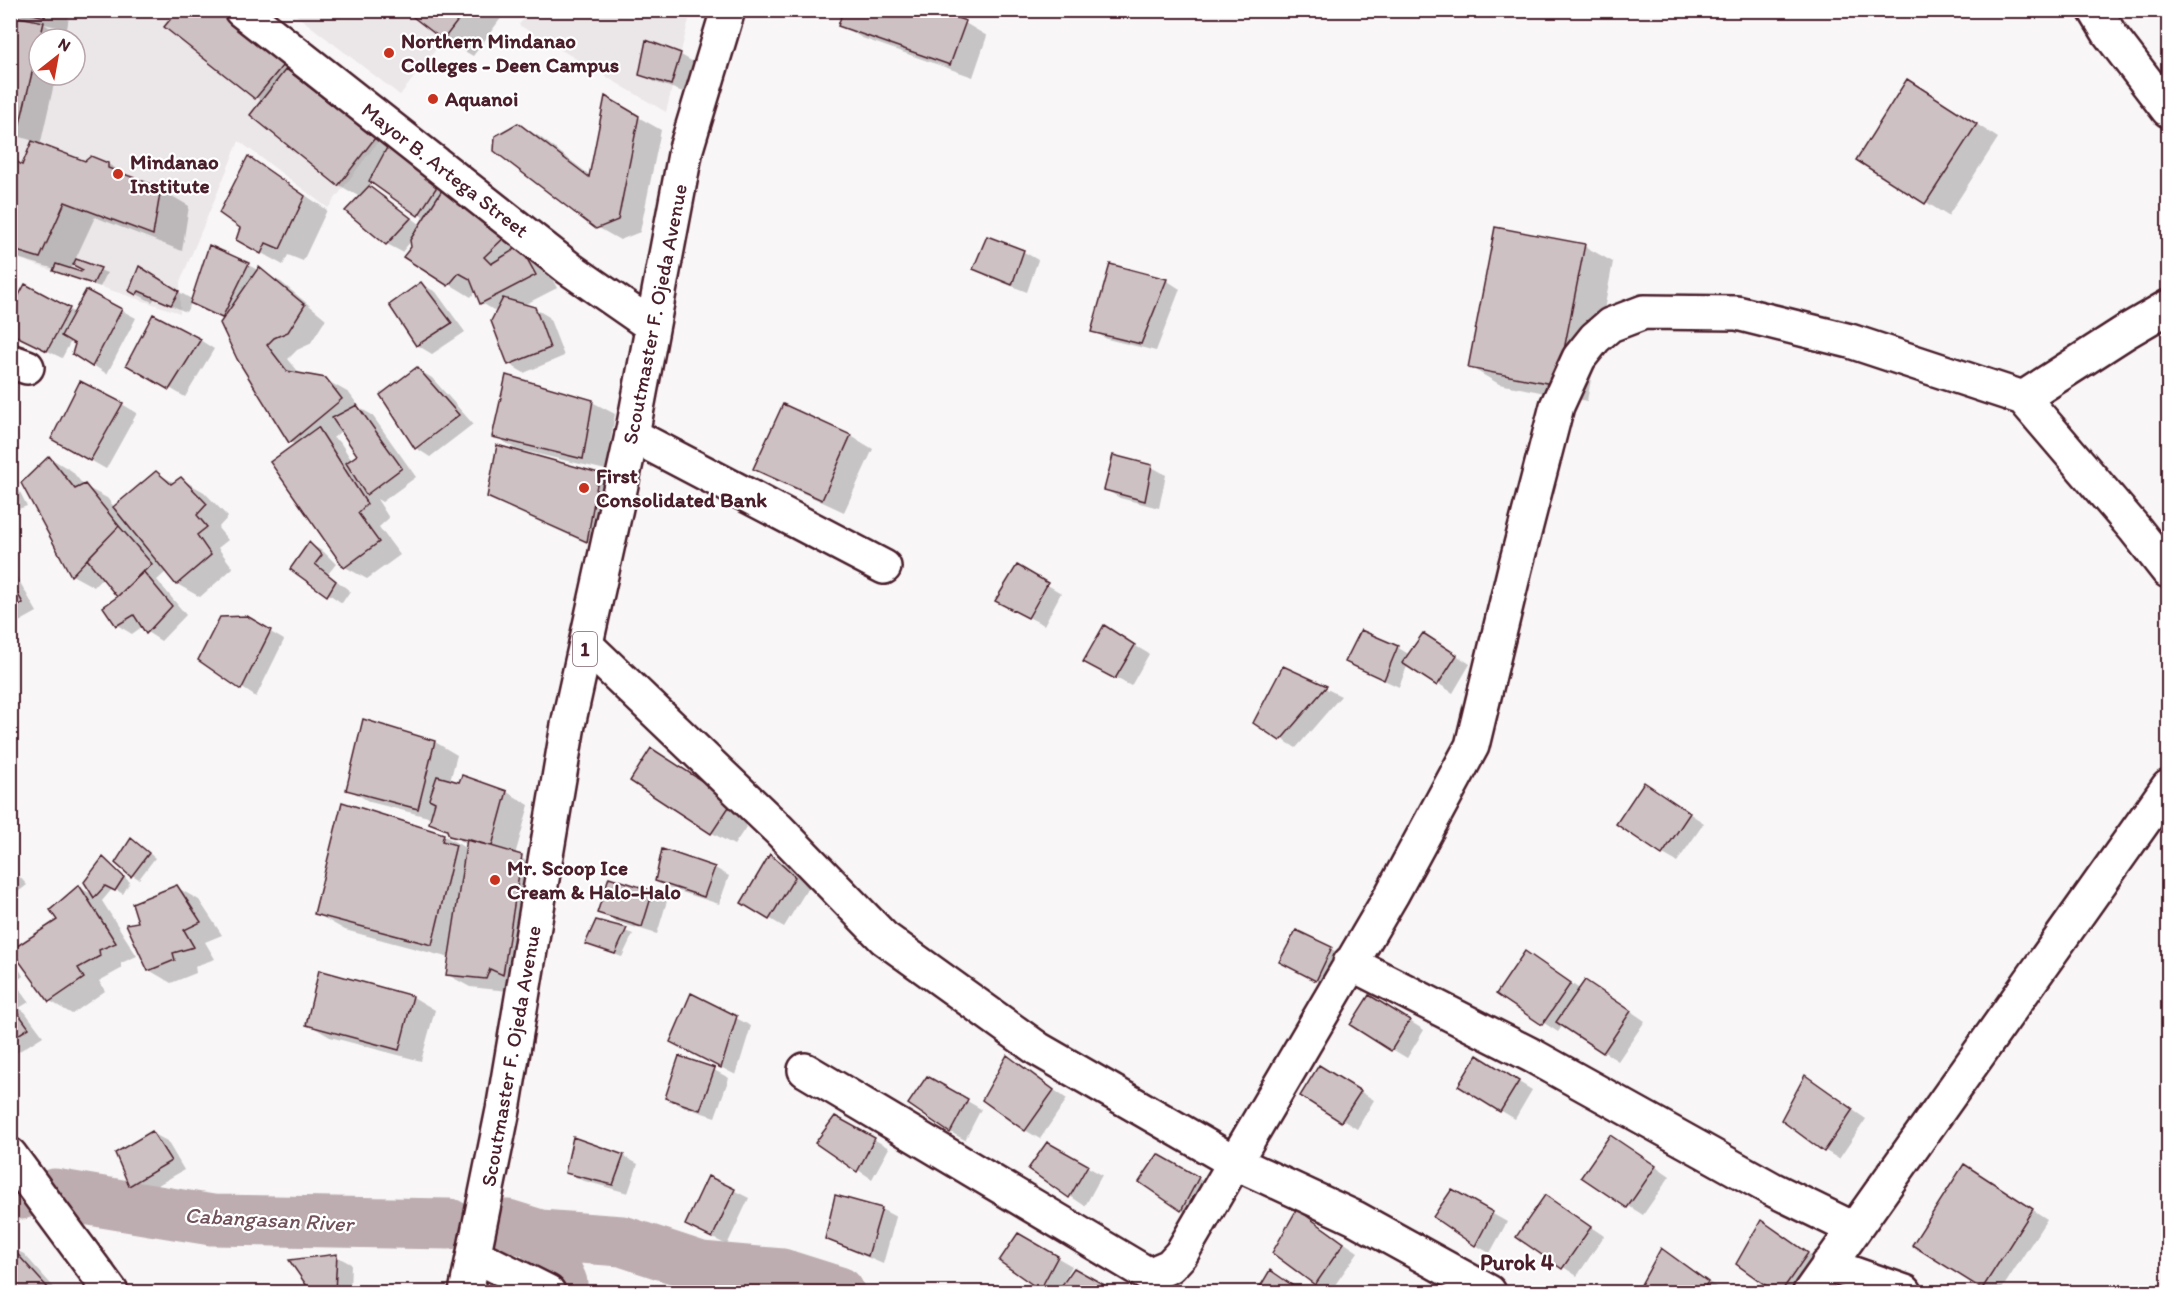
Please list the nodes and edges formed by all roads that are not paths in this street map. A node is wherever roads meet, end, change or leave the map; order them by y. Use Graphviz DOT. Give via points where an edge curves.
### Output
graph roads {
  1 [pos="241,10"];
  2 [pos="728,10"];
  3 [pos="2095,10"];
  4 [pos="2169,110"];
  5 [pos="2169,307"];
  6 [pos="652,326"];
  7 [pos="2023,398"];
  8 [pos="632,435"];
  9 [pos="884,567"];
  10 [pos="2169,572"];
  11 [pos="586,645"];
  12 [pos="2169,787"];
  13 [pos="1350,963"];
  14 [pos="805,1070"];
  15 [pos="10,1155"];
  16 [pos="1234,1162"];
  17 [pos="1854,1229"];
  18 [pos="474,1255"];
  19 [pos="1828,1265"];
  20 [pos="111,1293"];
  21 [pos="466,1293"];
  22 [pos="548,1293"];
  23 [pos="1489,1293"];
  24 [pos="1810,1293"];
  25 [pos="1905,1293"];
  1 -- 6 [label="main road, Mayor B. Artega Street" via="570,269"];
  2 -- 6 [label="main road, Scoutmaster F. Ojeda Avenue / 1" via="686,149"];
  3 -- 4 [label="main road"];
  5 -- 7 [label="main road"];
  6 -- 8 [label="main road, Scoutmaster F. Ojeda Avenue / 1"];
  7 -- 10 [label="main road"];
  7 -- 13 [label="main road" via="1850,341 1737,313 1644,312 1610,325 1579,358 1557,406 1472,746"];
  8 -- 9 [label="main road"];
  8 -- 11 [label="main road, Scoutmaster F. Ojeda Avenue / 1"];
  11 -- 16 [label="main road" via="779,830 884,938 1038,1049"];
  11 -- 18 [label="main road, Scoutmaster F. Ojeda Avenue / 1" via="568,725 505,1099"];
  12 -- 17 [label="main road"];
  13 -- 16 [label="main road"];
  13 -- 17 [label="main road" via="1533,1056 1772,1189"];
  14 -- 16 [label="main road" via="1149,1275 1170,1266 1181,1254"];
  15 -- 20 [label="main road"];
  16 -- 23 [label="main road" via="1355,1218"];
  17 -- 19 [label="main road"];
  18 -- 21 [label="main road, Scoutmaster F. Ojeda Avenue / 1"];
  18 -- 22 [label="main road"];
  19 -- 24 [label="main road"];
  19 -- 25 [label="main road"];
}
